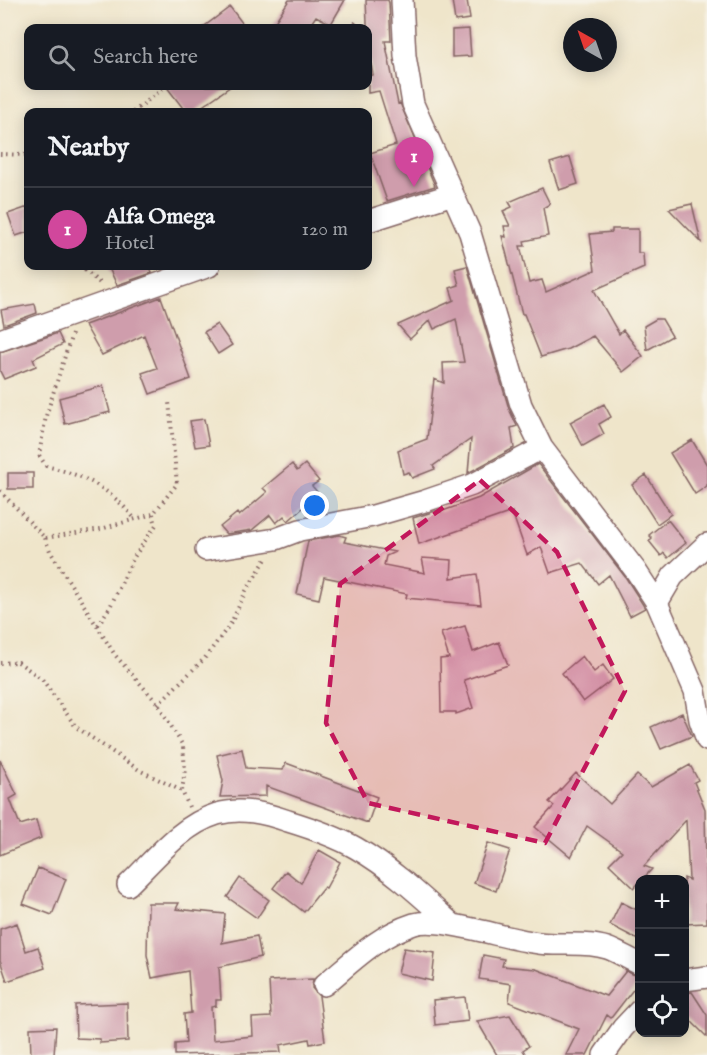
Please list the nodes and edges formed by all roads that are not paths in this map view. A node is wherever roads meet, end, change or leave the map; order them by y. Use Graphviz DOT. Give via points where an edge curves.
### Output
graph roads {
  1 [pos="402,0"];
  2 [pos="453,194"];
  3 [pos="372,220"];
  4 [pos="198,270"];
  5 [pos="0,340"];
  6 [pos="542,448"];
  7 [pos="707,544"];
  8 [pos="206,550"];
  9 [pos="657,603"];
  10 [pos="701,683"];
  11 [pos="707,740"];
  12 [pos="128,885"];
  13 [pos="453,924"];
  14 [pos="635,962"];
  15 [pos="707,977"];
  16 [pos="689,979"];
  17 [pos="324,985"];
  18 [pos="635,1014"];
  19 [pos="604,1055"];
  1 -- 2 [label="street" via="413,104"];
  2 -- 3 [label="street"];
  2 -- 6 [label="street" via="470,233 521,405"];
  4 -- 5 [label="street"];
  6 -- 8 [label="street" via="472,485 373,516 300,530 276,539"];
  6 -- 9 [label="street"];
  7 -- 9 [label="street" via="673,576"];
  9 -- 10 [label="street"];
  10 -- 11 [label="street" via="700,720"];
  12 -- 13 [label="street" via="196,824 240,810 318,830 355,847"];
  13 -- 14 [label="street" via="491,936 540,944 608,948"];
  13 -- 17 [label="street" via="416,923 385,936 361,951"];
  15 -- 16 [label="street"];
  18 -- 19 [label="street"];
}
